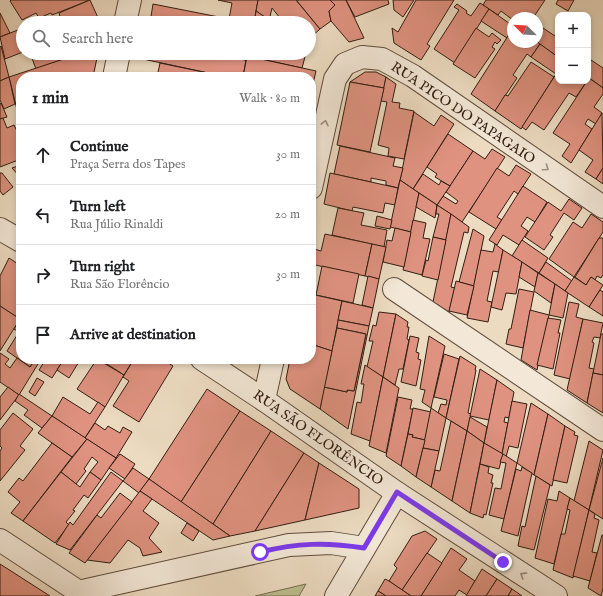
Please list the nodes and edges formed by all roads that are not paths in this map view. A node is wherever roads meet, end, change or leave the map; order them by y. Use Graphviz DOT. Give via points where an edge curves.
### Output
graph roads {
  1 [pos="129,0"];
  2 [pos="126,16"];
  3 [pos="118,60"];
  4 [pos="115,72"];
  5 [pos="316,165"];
  6 [pos="603,207"];
  7 [pos="0,229"];
  8 [pos="16,238"];
  9 [pos="394,289"];
  10 [pos="210,364"];
  11 [pos="272,364"];
  12 [pos="264,400"];
  13 [pos="603,430"];
  14 [pos="397,492"];
  15 [pos="0,540"];
  16 [pos="364,548"];
  17 [pos="82,594"];
  18 [pos="336,596"];
  19 [pos="556,596"];
  1 -- 2 [label="street"];
  3 -- 4 [label="street"];
  5 -- 6 [label="street, RUA PICO DO PAPAGAIO, one-way" via="335,79 345,64 362,57 382,59 413,76"];
  7 -- 8 [label="street"];
  9 -- 13 [label="street"];
  10 -- 12 [label="street, RUA SÃO FLORÊNCIO"];
  11 -- 12 [label="street"];
  12 -- 14 [label="street, RUA SÃO FLORÊNCIO"];
  14 -- 16 [label="street"];
  19 -- 14 [label="street, RUA SÃO FLORÊNCIO, one-way"];
  15 -- 17 [label="street"];
  16 -- 17 [label="street" via="331,543 289,545"];
  16 -- 18 [label="street"];
}
